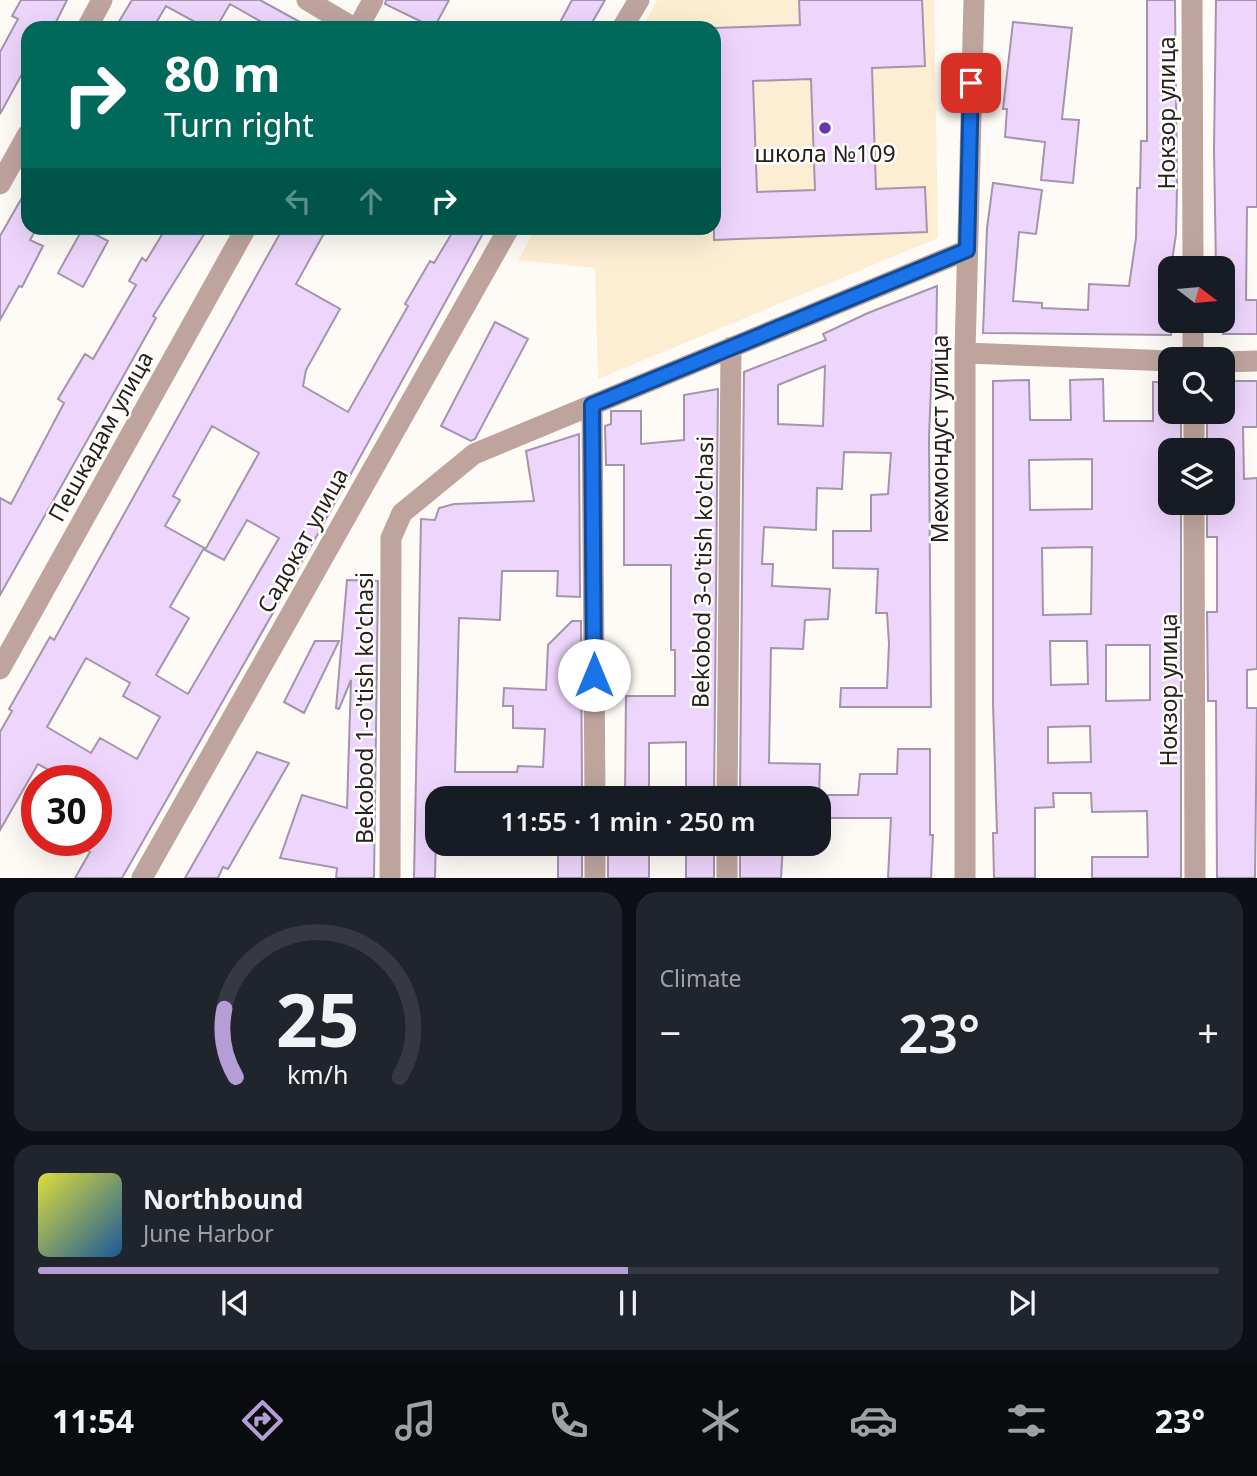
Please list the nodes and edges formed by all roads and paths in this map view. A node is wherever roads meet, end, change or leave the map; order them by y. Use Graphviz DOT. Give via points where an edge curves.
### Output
graph roads {
  1 [pos="102,0"];
  2 [pos="307,0"];
  3 [pos="373,0"];
  4 [pos="639,0"];
  5 [pos="974,0"];
  6 [pos="1192,0"];
  7 [pos="91,21"];
  8 [pos="344,21"];
  9 [pos="360,21"];
  10 [pos="626,21"];
  11 [pos="21,146"];
  12 [pos="0,184"];
  13 [pos="242,235"];
  14 [pos="505,235"];
  15 [pos="967,250"];
  16 [pos="1193,256"];
  17 [pos="732,347"];
  18 [pos="965,353"];
  19 [pos="1158,360"];
  20 [pos="1257,361"];
  21 [pos="1235,362"];
  22 [pos="592,405"];
  23 [pos="1194,515"];
  24 [pos="0,669"];
  25 [pos="595,786"];
  26 [pos="727,786"];
  27 [pos="595,856"];
  28 [pos="727,856"];
  29 [pos="142,877"];
  30 [pos="390,877"];
  31 [pos="595,877"];
  32 [pos="727,877"];
  33 [pos="965,877"];
  34 [pos="1195,877"];
  1 -- 7 [label="street"];
  2 -- 8 [label="street"];
  3 -- 9 [label="street"];
  4 -- 10 [label="street"];
  5 -- 15 [label="street, Мехмондуст улица"];
  6 -- 16 [label="street, Нокзор улица"];
  11 -- 12 [label="street"];
  13 -- 24 [label="street, Пешкадам улица"];
  14 -- 29 [label="street, Садокат улица"];
  15 -- 17 [label="street"];
  15 -- 18 [label="street, Мехмондуст улица"];
  17 -- 22 [label="street"];
  17 -- 26 [label="street, Bekobod 3-o'tish ko'chasi"];
  18 -- 19 [label="street"];
  18 -- 33 [label="street, Мехмондуст улица"];
  20 -- 21 [label="street"];
  22 -- 25 [label="street"];
  22 -- 30 [label="street, Bekobod 1-o'tish ko'chasi" via="474,454 402,513 391,538"];
  23 -- 34 [label="street, Нокзор улица"];
  27 -- 31 [label="street"];
  28 -- 32 [label="street"];
}
